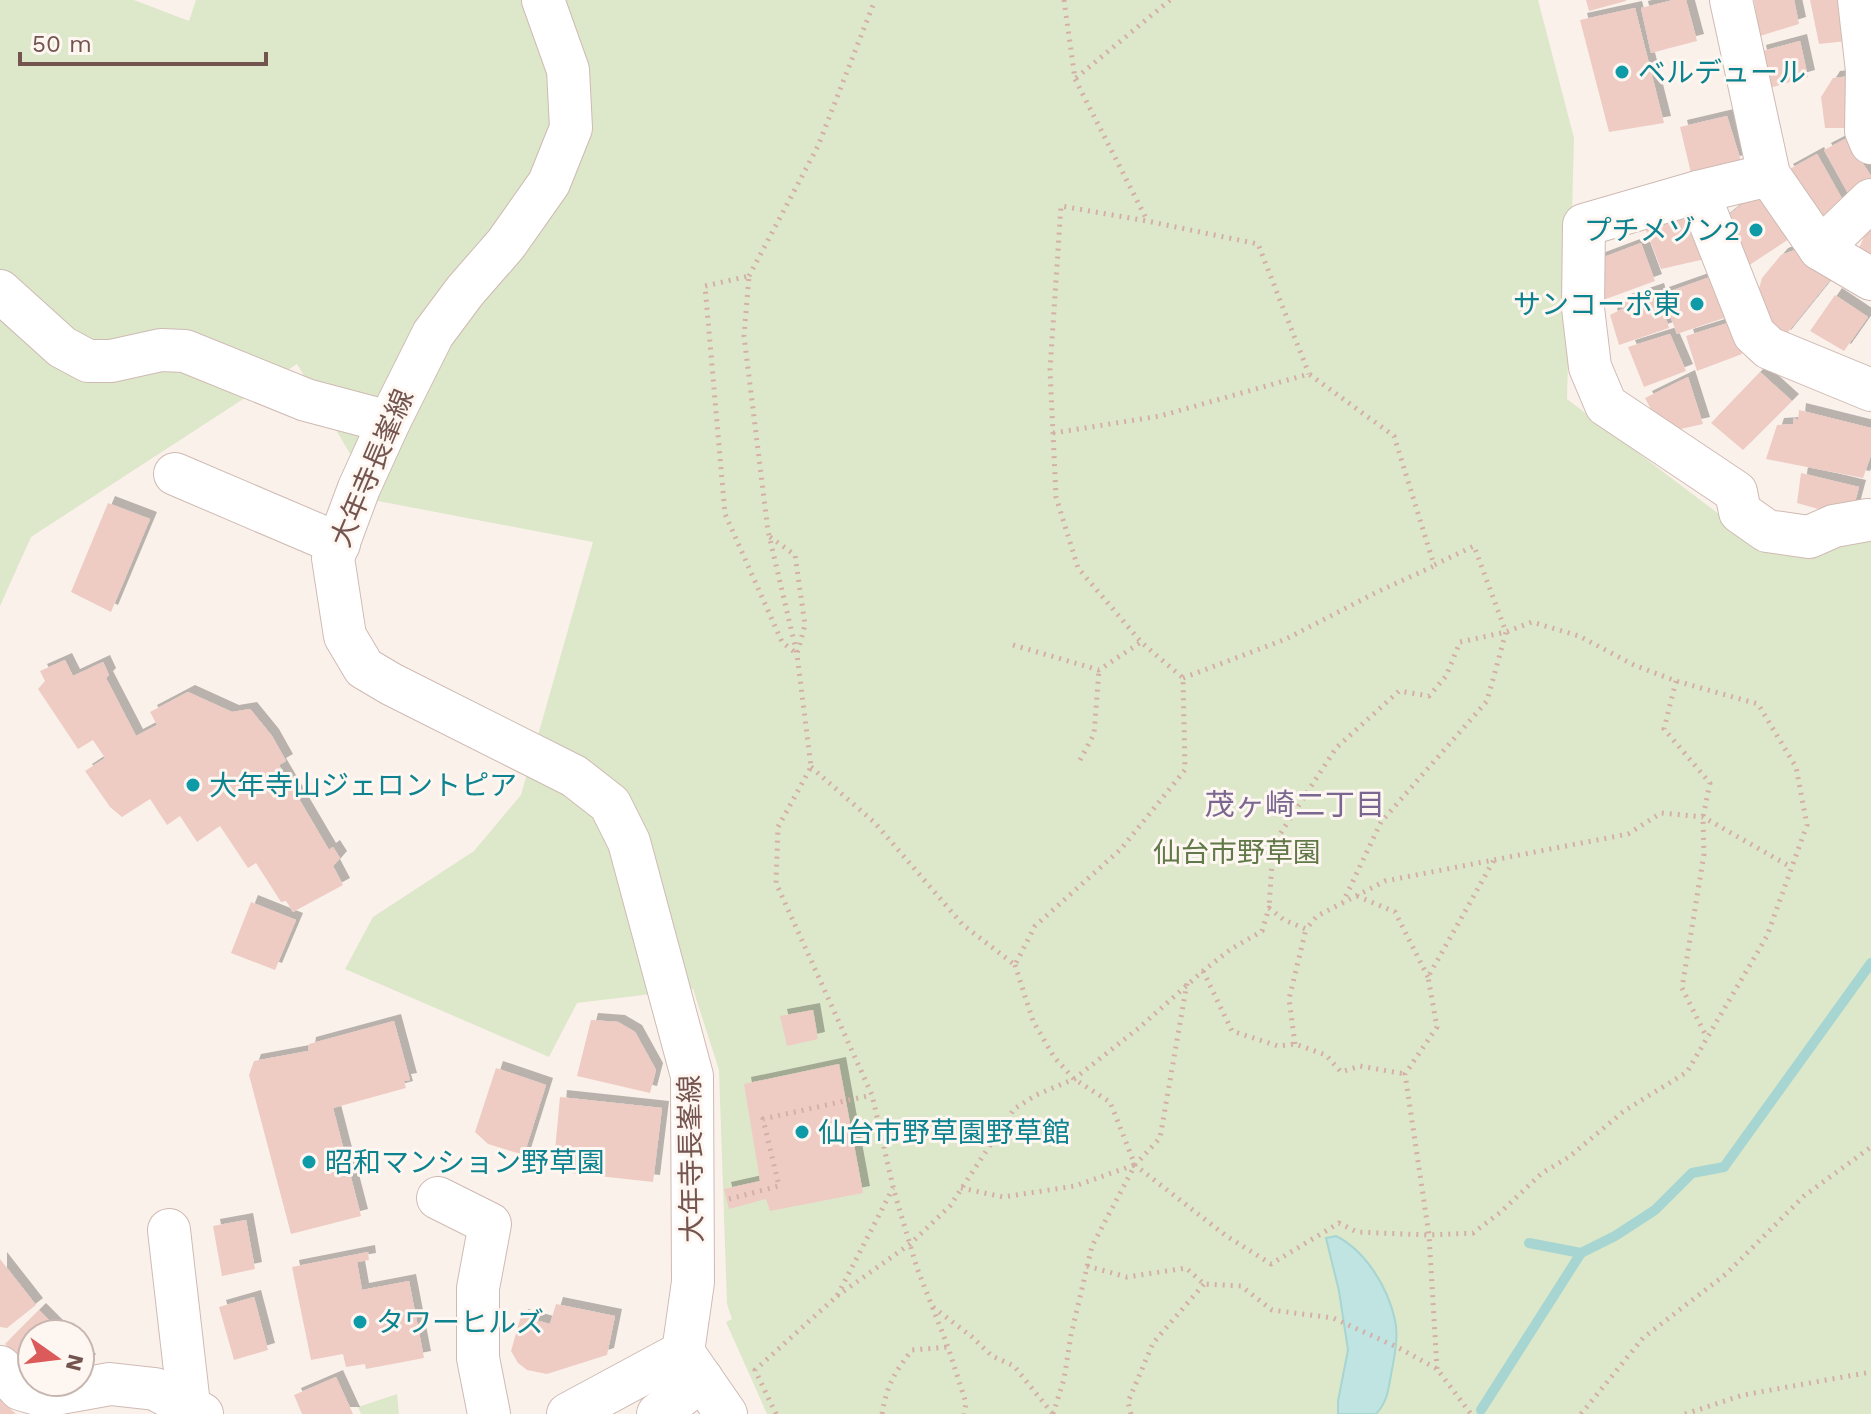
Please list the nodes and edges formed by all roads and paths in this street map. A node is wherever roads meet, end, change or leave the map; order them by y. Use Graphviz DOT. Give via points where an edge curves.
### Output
graph roads {
  1 [pos="543,0"];
  2 [pos="875,0"];
  3 [pos="1064,0"];
  4 [pos="1170,0"];
  5 [pos="1731,0"];
  6 [pos="1859,0"];
  7 [pos="1075,79"];
  8 [pos="1871,143"];
  9 [pos="1769,175"];
  10 [pos="1698,192"];
  11 [pos="1871,200"];
  12 [pos="1147,221"];
  13 [pos="1820,249"];
  14 [pos="749,276"];
  15 [pos="1871,279"];
  16 [pos="0,291"];
  17 [pos="1309,374"];
  18 [pos="1871,390"];
  19 [pos="389,422"];
  20 [pos="1053,433"];
  21 [pos="175,474"];
  22 [pos="1868,520"];
  23 [pos="770,537"];
  24 [pos="339,544"];
  25 [pos="1434,565"];
  26 [pos="1506,632"];
  27 [pos="1141,642"];
  28 [pos="1013,645"];
  29 [pos="797,654"];
  30 [pos="1099,670"];
  31 [pos="1183,678"];
  32 [pos="1676,681"];
  33 [pos="1080,760"];
  34 [pos="811,767"];
  35 [pos="1703,817"];
  36 [pos="1494,860"];
  37 [pos="1791,867"];
  38 [pos="1356,896"];
  39 [pos="1343,903"];
  40 [pos="1269,908"];
  41 [pos="1306,929"];
  42 [pos="1015,965"];
  43 [pos="1203,971"];
  44 [pos="1428,977"];
  45 [pos="1187,983"];
  46 [pos="1708,1039"];
  47 [pos="1295,1044"];
  48 [pos="1405,1074"];
  49 [pos="1074,1079"];
  50 [pos="872,1095"];
  51 [pos="1871,1147"];
  52 [pos="1135,1165"];
  53 [pos="893,1187"];
  54 [pos="961,1188"];
  55 [pos="438,1198"];
  56 [pos="693,1208"];
  57 [pos="169,1230"];
  58 [pos="1429,1235"];
  59 [pos="910,1244"];
  60 [pos="1087,1266"];
  61 [pos="1204,1284"];
  62 [pos="837,1296"];
  63 [pos="932,1307"];
  64 [pos="948,1347"];
  65 [pos="692,1366"];
  66 [pos="0,1367"];
  67 [pos="1437,1369"];
  68 [pos="1871,1372"];
  69 [pos="195,1410"];
  70 [pos="489,1414"];
  71 [pos="568,1414"];
  72 [pos="658,1414"];
  73 [pos="726,1414"];
  74 [pos="776,1414"];
  75 [pos="882,1414"];
  76 [pos="964,1414"];
  77 [pos="1131,1414"];
  78 [pos="1471,1414"];
  79 [pos="1581,1414"];
  80 [pos="1685,1414"];
  1 -- 19 [label="street, 大年寺長峯線" via="568,70 571,128 549,183 433,334"];
  2 -- 14 [label="path" via="818,146"];
  3 -- 7 [label="path"];
  4 -- 7 [label="path"];
  5 -- 9 [label="street"];
  6 -- 8 [label="street"];
  7 -- 12 [label="path"];
  9 -- 10 [label="street"];
  9 -- 13 [label="street"];
  10 -- 18 [label="street" via="1754,334 1769,348"];
  10 -- 22 [label="street" via="1584,225 1583,308 1590,367 1606,405 1736,492 1740,512 1767,531 1809,537"];
  11 -- 13 [label="street"];
  12 -- 17 [label="path" via="1258,244"];
  12 -- 20 [label="path" via="1061,206 1050,370"];
  13 -- 15 [label="street"];
  14 -- 23 [label="path" via="744,336"];
  14 -- 29 [label="path" via="705,286 725,514 782,642"];
  16 -- 19 [label="street" via="62,347 88,361 185,351 306,400"];
  17 -- 20 [label="path" via="1160,416"];
  17 -- 25 [label="path" via="1394,436"];
  19 -- 24 [label="street, 大年寺長峯線"];
  20 -- 27 [label="path" via="1056,497 1078,568"];
  21 -- 24 [label="street"];
  23 -- 29 [label="path"];
  23 -- 29 [label="path" via="795,555 805,625"];
  24 -- 56 [label="street, 大年寺長峯線" via="333,558 345,636 364,668 574,776 610,804 629,842 692,1076"];
  25 -- 26 [label="path" via="1474,546"];
  25 -- 31 [label="path" via="1286,639"];
  26 -- 32 [label="path" via="1532,622 1579,636"];
  26 -- 39 [label="path" via="1487,701 1381,822"];
  26 -- 40 [label="path" via="1460,642 1446,676 1429,696 1399,691 1336,748 1273,845"];
  27 -- 30 [label="path"];
  27 -- 31 [label="path"];
  28 -- 30 [label="path"];
  29 -- 34 [label="path"];
  30 -- 33 [label="path" via="1094,734"];
  31 -- 42 [label="path" via="1185,770 1121,849 1035,926"];
  32 -- 35 [label="path" via="1664,729 1710,783"];
  32 -- 37 [label="path" via="1758,704 1796,767 1807,825"];
  34 -- 42 [label="path" via="875,823 963,925"];
  34 -- 50 [label="path" via="778,827 776,883"];
  35 -- 36 [label="path" via="1661,813 1628,834"];
  35 -- 37 [label="path"];
  35 -- 46 [label="path" via="1704,854 1682,988"];
  36 -- 38 [label="path" via="1385,881"];
  36 -- 44 [label="path"];
  37 -- 46 [label="path" via="1767,936"];
  38 -- 39 [label="path"];
  38 -- 44 [label="path" via="1395,912"];
  39 -- 41 [label="path" via="1317,916"];
  40 -- 41 [label="path"];
  40 -- 43 [label="path" via="1262,931"];
  41 -- 47 [label="path" via="1289,999"];
  42 -- 49 [label="path" via="1033,1021"];
  43 -- 45 [label="path"];
  43 -- 47 [label="path" via="1232,1031 1278,1046"];
  44 -- 48 [label="path" via="1437,1027"];
  45 -- 49 [label="path"];
  45 -- 52 [label="path" via="1160,1138"];
  46 -- 58 [label="path" via="1687,1072 1624,1111 1473,1233"];
  47 -- 48 [label="path" via="1326,1055 1341,1072 1360,1066"];
  48 -- 58 [label="path"];
  49 -- 52 [label="path" via="1110,1102"];
  49 -- 54 [label="path" via="1014,1109"];
  50 -- 53 [label="path"];
  50 -- 56 [label="path" via="763,1119 779,1186"];
  51 -- 79 [label="path" via="1804,1196 1726,1274 1643,1338"];
  52 -- 54 [label="path" via="1075,1186 1003,1197"];
  52 -- 58 [label="path" via="1271,1264 1339,1223 1357,1232"];
  52 -- 60 [label="path" via="1092,1246"];
  53 -- 59 [label="path"];
  53 -- 62 [label="path"];
  54 -- 59 [label="path"];
  55 -- 70 [label="street" via="490,1224 478,1288 478,1358"];
  56 -- 65 [label="street, 大年寺長峯線"];
  57 -- 69 [label="street"];
  58 -- 67 [label="path"];
  59 -- 62 [label="path"];
  59 -- 63 [label="path"];
  60 -- 61 [label="path" via="1127,1277 1186,1268"];
  60 -- 63 [label="path" via="1053,1414 1014,1366 992,1356"];
  61 -- 67 [label="path" via="1241,1286 1272,1310 1333,1318"];
  61 -- 77 [label="path" via="1153,1343 1128,1402"];
  62 -- 74 [label="path" via="755,1370"];
  63 -- 64 [label="path"];
  64 -- 75 [label="path" via="912,1350 892,1374"];
  64 -- 76 [label="path" via="966,1403"];
  65 -- 71 [label="street"];
  65 -- 72 [label="street"];
  65 -- 73 [label="street"];
  66 -- 69 [label="street" via="20,1389 44,1396 110,1384 155,1389"];
  67 -- 78 [label="path"];
  68 -- 80 [label="path" via="1743,1395"];
}
